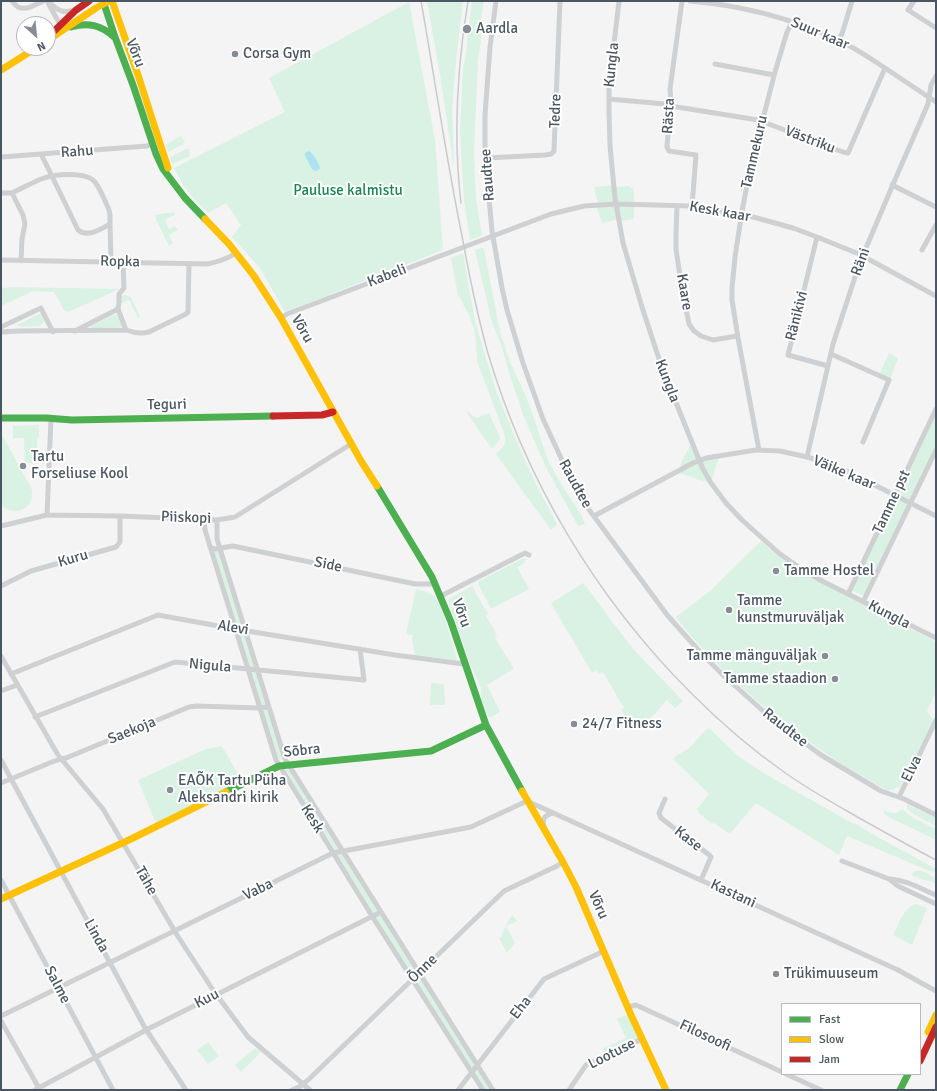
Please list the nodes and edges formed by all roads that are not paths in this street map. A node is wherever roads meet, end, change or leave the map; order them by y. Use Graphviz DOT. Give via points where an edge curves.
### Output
graph roads {
  1 [pos="12,1"];
  2 [pos="42,1"];
  3 [pos="47,1"];
  4 [pos="89,1"];
  5 [pos="112,1"];
  6 [pos="496,1"];
  7 [pos="560,1"];
  8 [pos="619,1"];
  9 [pos="682,1"];
  10 [pos="690,1"];
  11 [pos="852,1"];
  12 [pos="914,1"];
  13 [pos="105,2"];
  14 [pos="76,10"];
  15 [pos="792,22"];
  16 [pos="62,27"];
  17 [pos="936,28"];
  18 [pos="56,32"];
  19 [pos="115,37"];
  20 [pos="838,40"];
  21 [pos="23,56"];
  22 [pos="715,64"];
  23 [pos="885,68"];
  24 [pos="1,70"];
  25 [pos="774,75"];
  26 [pos="936,76"];
  27 [pos="929,97"];
  28 [pos="609,99"];
  29 [pos="936,102"];
  30 [pos="670,105"];
  31 [pos="762,122"];
  32 [pos="152,144"];
  33 [pos="41,154"];
  34 [pos="1,157"];
  35 [pos="486,158"];
  36 [pos="52,176"];
  37 [pos="171,180"];
  38 [pos="892,185"];
  39 [pos="1,193"];
  40 [pos="12,193"];
  41 [pos="617,204"];
  42 [pos="677,206"];
  43 [pos="692,206"];
  44 [pos="936,207"];
  45 [pos="741,215"];
  46 [pos="110,224"];
  47 [pos="936,225"];
  48 [pos="493,237"];
  49 [pos="817,237"];
  50 [pos="922,250"];
  51 [pos="236,253"];
  52 [pos="862,256"];
  53 [pos="1,260"];
  54 [pos="21,261"];
  55 [pos="111,262"];
  56 [pos="123,262"];
  57 [pos="189,264"];
  58 [pos="936,296"];
  59 [pos="118,309"];
  60 [pos="281,318"];
  61 [pos="1,327"];
  62 [pos="126,330"];
  63 [pos="73,331"];
  64 [pos="1,332"];
  65 [pos="53,332"];
  66 [pos="737,336"];
  67 [pos="831,354"];
  68 [pos="828,366"];
  69 [pos="936,409"];
  70 [pos="333,412"];
  71 [pos="1,418"];
  72 [pos="51,419"];
  73 [pos="863,442"];
  74 [pos="351,444"];
  75 [pos="759,450"];
  76 [pos="936,450"];
  77 [pos="808,457"];
  78 [pos="700,460"];
  79 [pos="895,496"];
  80 [pos="910,503"];
  81 [pos="47,515"];
  82 [pos="120,516"];
  83 [pos="594,516"];
  84 [pos="936,516"];
  85 [pos="204,519"];
  86 [pos="217,520"];
  87 [pos="1,526"];
  88 [pos="210,547"];
  89 [pos="220,549"];
  90 [pos="529,555"];
  91 [pos="436,584"];
  92 [pos="1,586"];
  93 [pos="848,594"];
  94 [pos="441,596"];
  95 [pos="863,602"];
  96 [pos="235,629"];
  97 [pos="245,631"];
  98 [pos="936,638"];
  99 [pos="360,649"];
  100 [pos="1,656"];
  101 [pos="464,664"];
  102 [pos="247,669"];
  103 [pos="257,670"];
  104 [pos="11,674"];
  105 [pos="17,684"];
  106 [pos="1,692"];
  107 [pos="268,707"];
  108 [pos="259,708"];
  109 [pos="35,717"];
  110 [pos="936,720"];
  111 [pos="486,725"];
  112 [pos="61,759"];
  113 [pos="1,760"];
  114 [pos="288,764"];
  115 [pos="279,766"];
  116 [pos="11,779"];
  117 [pos="1,783"];
  118 [pos="899,797"];
  119 [pos="665,800"];
  120 [pos="527,801"];
  121 [pos="554,813"];
  122 [pos="936,815"];
  123 [pos="544,828"];
  124 [pos="123,843"];
  125 [pos="343,850"];
  126 [pos="333,853"];
  127 [pos="842,861"];
  128 [pos="563,862"];
  129 [pos="60,872"];
  130 [pos="889,879"];
  131 [pos="1,880"];
  132 [pos="701,880"];
  133 [pos="9,895"];
  134 [pos="936,896"];
  135 [pos="1,899"];
  136 [pos="936,904"];
  137 [pos="381,912"];
  138 [pos="372,916"];
  139 [pos="175,930"];
  140 [pos="604,951"];
  141 [pos="110,962"];
  142 [pos="419,973"];
  143 [pos="412,979"];
  144 [pos="58,988"];
  145 [pos="936,991"];
  146 [pos="216,994"];
  147 [pos="628,1007"];
  148 [pos="936,1015"];
  149 [pos="1,1016"];
  150 [pos="1,1021"];
  151 [pos="936,1027"];
  152 [pos="146,1030"];
  153 [pos="642,1039"];
  154 [pos="921,1046"];
  155 [pos="95,1057"];
  156 [pos="921,1059"];
  157 [pos="477,1065"];
  158 [pos="472,1072"];
  159 [pos="781,1072"];
  160 [pos="788,1075"];
  161 [pos="908,1075"];
  162 [pos="914,1075"];
  163 [pos="303,1084"];
  164 [pos="38,1089"];
  165 [pos="818,1089"];
  166 [pos="113,1090"];
  167 [pos="186,1090"];
  168 [pos="292,1090"];
  169 [pos="310,1090"];
  170 [pos="458,1090"];
  171 [pos="483,1090"];
  172 [pos="493,1090"];
  173 [pos="569,1090"];
  174 [pos="666,1090"];
  175 [pos="900,1090"];
  176 [pos="906,1090"];
  1 -- 2 [label="street" via="22,9"];
  3 -- 14 [label="street" via="61,11"];
  3 -- 16 [label="street"];
  4 -- 14 [label="main road"];
  5 -- 37 [label="main road, Võru"];
  6 -- 35 [label="street, Raudtee" via="485,115"];
  7 -- 35 [label="street, Tedre" via="554,151 544,155"];
  8 -- 28 [label="street, Kungla"];
  9 -- 30 [label="street, Rästa"];
  10 -- 15 [label="street, Suur kaar" via="748,10"];
  11 -- 20 [label="street"];
  12 -- 17 [label="street" via="908,10"];
  13 -- 16 [label="main road"];
  13 -- 19 [label="main road, Võru"];
  14 -- 16 [label="main road"];
  15 -- 20 [label="street, Suur kaar"];
  15 -- 25 [label="street, Tammekuru"];
  16 -- 18 [label="main road"];
  16 -- 19 [label="main road" via="93,24"];
  19 -- 32 [label="main road, Võru"];
  20 -- 23 [label="street, Suur kaar"];
  21 -- 24 [label="main road"];
  22 -- 25 [label="street"];
  23 -- 27 [label="street, Suur kaar"];
  23 -- 31 [label="street, Västriku" via="848,153"];
  25 -- 31 [label="street, Tammekuru"];
  26 -- 27 [label="street, Räni"];
  27 -- 29 [label="street, Suur kaar"];
  27 -- 38 [label="street, Räni"];
  28 -- 30 [label="street, Västriku"];
  28 -- 41 [label="street, Kungla" via="610,146"];
  30 -- 31 [label="street, Västriku"];
  30 -- 43 [label="street, Rästa" via="667,147 669,151 696,155"];
  31 -- 45 [label="street, Tammekuru"];
  32 -- 33 [label="street, Rahu"];
  32 -- 37 [label="main road, Võru"];
  33 -- 34 [label="street, Rahu"];
  33 -- 36 [label="street"];
  35 -- 48 [label="street, Raudtee"];
  36 -- 40 [label="street"];
  36 -- 46 [label="street" via="79,174 94,180 109,210"];
  36 -- 46 [label="street" via="78,230 92,233"];
  37 -- 51 [label="main road, Võru"];
  38 -- 44 [label="street"];
  38 -- 52 [label="street, Räni"];
  39 -- 40 [label="street"];
  40 -- 54 [label="street" via="25,224"];
  41 -- 42 [label="street, Kesk kaar"];
  41 -- 48 [label="street, Kesk kaar" via="584,206 551,214"];
  41 -- 78 [label="street, Kungla" via="623,243 646,321 662,368"];
  42 -- 43 [label="street, Kesk kaar"];
  42 -- 66 [label="street, Kaare" via="676,248 689,324 701,336 713,340"];
  43 -- 45 [label="street, Kesk kaar"];
  45 -- 49 [label="street, Kesk kaar"];
  45 -- 66 [label="street, Tammekuru" via="732,288"];
  46 -- 55 [label="street"];
  47 -- 50 [label="street"];
  48 -- 60 [label="street, Kabeli"];
  48 -- 83 [label="street, Raudtee" via="507,310 532,389 566,470"];
  49 -- 52 [label="street, Kesk kaar"];
  49 -- 68 [label="street, Ränikivi" via="788,355"];
  51 -- 57 [label="street, Ropka" via="214,263"];
  51 -- 60 [label="main road, Võru"];
  52 -- 58 [label="street, Kesk kaar"];
  52 -- 67 [label="street, Räni"];
  53 -- 54 [label="street, Ropka"];
  54 -- 55 [label="street, Ropka"];
  55 -- 56 [label="street, Ropka"];
  56 -- 57 [label="street, Ropka"];
  56 -- 59 [label="street" via="124,288 119,294"];
  57 -- 62 [label="street" via="188,312 148,332"];
  59 -- 62 [label="street"];
  59 -- 63 [label="street"];
  60 -- 70 [label="main road, Võru"];
  61 -- 65 [label="street" via="41,308"];
  62 -- 63 [label="street"];
  63 -- 65 [label="street"];
  64 -- 65 [label="street"];
  66 -- 75 [label="street, Tammekuru"];
  67 -- 68 [label="street, Räni"];
  67 -- 73 [label="street" via="889,380"];
  68 -- 77 [label="street, Räni"];
  69 -- 79 [label="street, Tamme pst"];
  70 -- 72 [label="main road, Teguri" via="314,416"];
  70 -- 74 [label="main road, Võru"];
  71 -- 72 [label="main road, Teguri"];
  72 -- 81 [label="street"];
  74 -- 86 [label="street, Piiskopi" via="235,517"];
  74 -- 91 [label="main road, Võru"];
  75 -- 77 [label="street, Väike kaar"];
  75 -- 78 [label="street, Väike kaar"];
  76 -- 80 [label="street, Tamme pst"];
  77 -- 79 [label="street, Väike kaar" via="849,472"];
  78 -- 83 [label="street, Väike kaar"];
  78 -- 93 [label="street, Kungla" via="710,483 742,520 800,568"];
  79 -- 80 [label="street, Väike kaar"];
  79 -- 93 [label="street, Tamme pst"];
  80 -- 84 [label="street, Väike kaar"];
  80 -- 95 [label="street, Tamme pst"];
  81 -- 82 [label="street, Piiskopi"];
  81 -- 87 [label="street, Piiskopi"];
  82 -- 85 [label="street, Piiskopi"];
  82 -- 92 [label="street, Kuru" via="120,542 116,547 31,571"];
  83 -- 118 [label="street, Raudtee" via="668,616 723,675 762,710 821,755 881,791"];
  85 -- 86 [label="street, Piiskopi"];
  85 -- 88 [label="street, Kesk"];
  86 -- 89 [label="street, Kesk"];
  88 -- 89 [label="street, Side"];
  88 -- 96 [label="street, Kesk"];
  89 -- 91 [label="street, Side" via="233,546 415,584"];
  89 -- 97 [label="street, Kesk"];
  90 -- 94 [label="street" via="525,553"];
  91 -- 94 [label="main road, Võru"];
  93 -- 95 [label="street, Kungla"];
  94 -- 101 [label="main road, Võru"];
  95 -- 98 [label="street, Kungla"];
  96 -- 97 [label="street, Alevi"];
  96 -- 102 [label="street, Kesk"];
  96 -- 104 [label="street, Alevi" via="158,615"];
  97 -- 99 [label="street, Alevi"];
  97 -- 103 [label="street, Kesk"];
  99 -- 101 [label="street, Alevi"];
  99 -- 103 [label="street, Nigula" via="364,680"];
  100 -- 104 [label="street, Tähe"];
  101 -- 111 [label="main road, Võru"];
  102 -- 103 [label="street, Nigula"];
  102 -- 108 [label="street, Kesk"];
  102 -- 109 [label="street, Nigula" via="175,662"];
  103 -- 107 [label="street, Kesk"];
  104 -- 105 [label="street, Tähe"];
  105 -- 106 [label="street"];
  105 -- 109 [label="street, Tähe"];
  107 -- 108 [label="street, Saekoja"];
  107 -- 114 [label="street, Kesk"];
  108 -- 112 [label="street, Saekoja" via="189,707"];
  108 -- 115 [label="street, Kesk"];
  109 -- 112 [label="street, Tähe"];
  110 -- 118 [label="street, Elva"];
  111 -- 114 [label="main road, Sõbra" via="431,751"];
  111 -- 120 [label="main road, Võru"];
  112 -- 116 [label="street, Saekoja"];
  112 -- 124 [label="street, Tähe" via="104,809"];
  113 -- 116 [label="street, Linda"];
  114 -- 115 [label="main road, Sõbra"];
  114 -- 125 [label="street, Kesk"];
  115 -- 124 [label="main road, Sõbra"];
  115 -- 126 [label="street, Kesk"];
  116 -- 117 [label="street, Saekoja"];
  116 -- 129 [label="street, Linda"];
  118 -- 122 [label="street, Raudtee"];
  119 -- 132 [label="street, Kase" via="659,813 661,818 711,857"];
  120 -- 121 [label="street, Kastani"];
  120 -- 123 [label="main road, Võru"];
  120 -- 125 [label="street, Vaba" via="471,827"];
  121 -- 123 [label="street" via="545,816"];
  121 -- 132 [label="street, Kastani"];
  123 -- 128 [label="main road, Võru"];
  124 -- 129 [label="main road, Sõbra"];
  124 -- 139 [label="street, Tähe"];
  125 -- 126 [label="street, Vaba"];
  125 -- 137 [label="street, Kesk"];
  126 -- 138 [label="street, Kesk"];
  126 -- 139 [label="street, Vaba"];
  127 -- 130 [label="street"];
  128 -- 140 [label="main road, Võru"];
  128 -- 142 [label="street, Õnne" via="504,891"];
  129 -- 133 [label="main road, Sõbra"];
  129 -- 141 [label="street, Linda"];
  130 -- 134 [label="street" via="897,879"];
  130 -- 136 [label="street"];
  131 -- 133 [label="street, Salme"];
  132 -- 145 [label="street, Kastani" via="898,970"];
  133 -- 135 [label="main road, Sõbra"];
  133 -- 144 [label="street, Salme"];
  137 -- 138 [label="street, Kuu"];
  137 -- 142 [label="street, Kesk"];
  138 -- 143 [label="street, Kesk"];
  138 -- 146 [label="street, Kuu"];
  139 -- 141 [label="street, Vaba"];
  139 -- 146 [label="street, Tähe"];
  140 -- 147 [label="main road, Võru"];
  140 -- 157 [label="street, Eha" via="544,979"];
  141 -- 144 [label="street, Vaba"];
  141 -- 152 [label="street, Linda"];
  142 -- 143 [label="street, Õnne"];
  142 -- 157 [label="street, Kesk"];
  143 -- 158 [label="street, Kesk"];
  143 -- 163 [label="street, Õnne"];
  144 -- 149 [label="street, Vaba"];
  144 -- 155 [label="street, Salme"];
  146 -- 152 [label="street, Kuu"];
  146 -- 163 [label="street, Tähe" via="248,1037"];
  147 -- 153 [label="main road, Võru"];
  147 -- 159 [label="street, Filosoofi" via="636,1005"];
  148 -- 154 [label="main road"];
  150 -- 164 [label="street"];
  151 -- 156 [label="main road"];
  152 -- 155 [label="street, Kuu"];
  152 -- 167 [label="street, Linda"];
  153 -- 173 [label="street, Lootuse" via="586,1065"];
  153 -- 174 [label="main road, Võru"];
  155 -- 164 [label="street, Kuu"];
  155 -- 166 [label="street, Salme"];
  157 -- 158 [label="street, Eha"];
  157 -- 172 [label="street, Kesk"];
  158 -- 170 [label="street, Eha"];
  158 -- 171 [label="street, Kesk"];
  160 -- 165 [label="street"];
  161 -- 175 [label="main road"];
  162 -- 176 [label="main road"];
  163 -- 168 [label="street, Õnne"];
  163 -- 169 [label="street, Tähe"];
}
